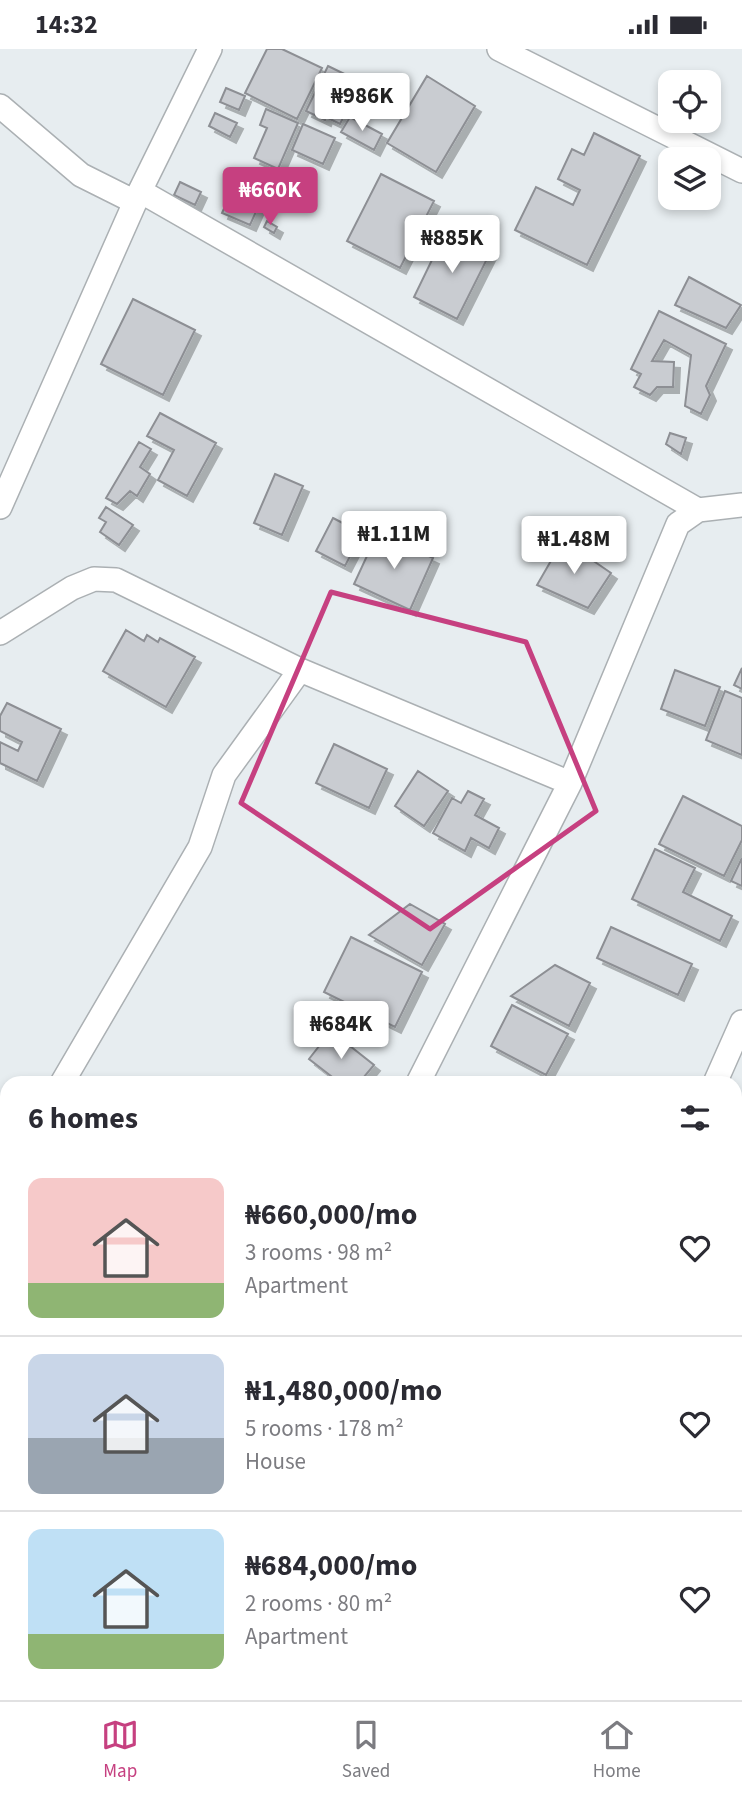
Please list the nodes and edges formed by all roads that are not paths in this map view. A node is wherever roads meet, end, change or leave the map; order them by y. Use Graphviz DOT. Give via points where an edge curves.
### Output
graph roads {
  1 [pos="210,49"];
  2 [pos="499,49"];
  3 [pos="0,106"];
  4 [pos="742,171"];
  5 [pos="138,197"];
  6 [pos="742,505"];
  7 [pos="0,507"];
  8 [pos="698,510"];
  9 [pos="0,633"];
  10 [pos="300,670"];
  11 [pos="570,783"];
  12 [pos="742,1022"];
  13 [pos="66,1076"];
  14 [pos="422,1076"];
  15 [pos="718,1076"];
  1 -- 5 [label="street"];
  2 -- 4 [label="street"];
  3 -- 5 [label="street" via="81,175"];
  5 -- 7 [label="street"];
  5 -- 8 [label="street"];
  6 -- 8 [label="street"];
  8 -- 11 [label="street" via="678,524"];
  9 -- 10 [label="street" via="72,588 94,579 116,580"];
  10 -- 11 [label="street"];
  10 -- 13 [label="street" via="224,775 200,847"];
  11 -- 14 [label="street"];
  12 -- 15 [label="street"];
}
